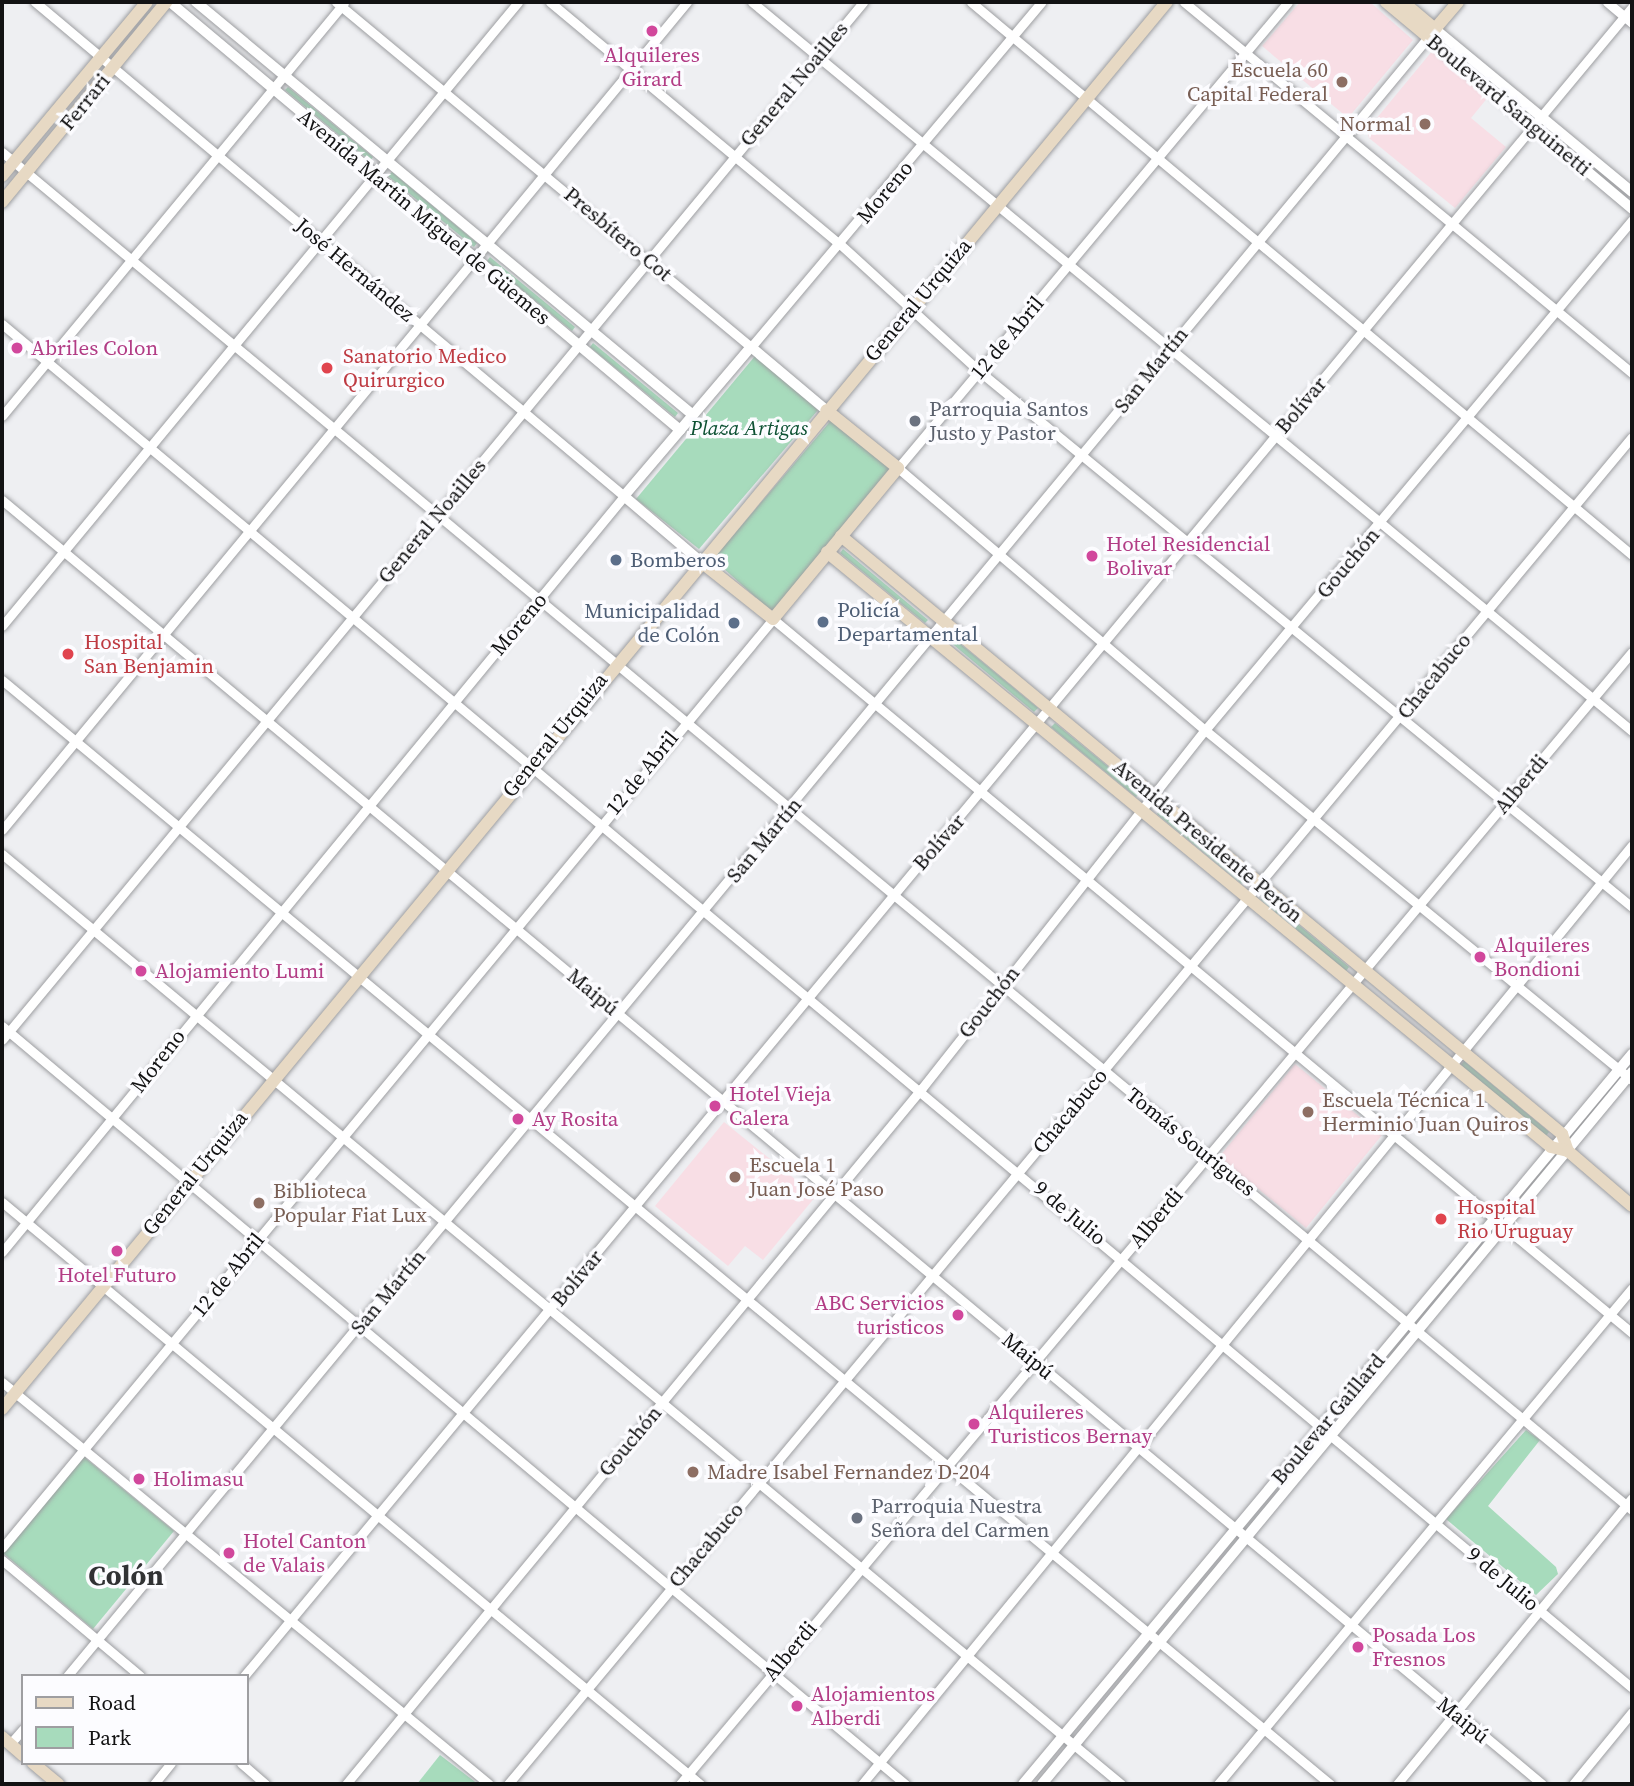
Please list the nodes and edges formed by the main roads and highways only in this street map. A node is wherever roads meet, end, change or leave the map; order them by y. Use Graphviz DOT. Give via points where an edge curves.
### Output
graph roads {
  1 [pos="147,2"];
  2 [pos="168,2"];
  3 [pos="1167,2"];
  4 [pos="1386,2"];
  5 [pos="1403,2"];
  6 [pos="1458,2"];
  7 [pos="1432,33"];
  8 [pos="2,176"];
  9 [pos="2,202"];
  10 [pos="826,410"];
  11 [pos="898,468"];
  12 [pos="841,536"];
  13 [pos="827,552"];
  14 [pos="700,561"];
  15 [pos="773,619"];
  16 [pos="1568,1151"];
  17 [pos="1632,1206"];
  18 [pos="2,1409"];
  19 [pos="6,1741"];
  20 [pos="21,1753"];
  21 [pos="35,1765"];
  22 [pos="58,1784"];
  1 -- 8 [label="main road, Ferrari"];
  2 -- 9 [label="main road, Ferrari"];
  3 -- 10 [label="main road, General Urquiza"];
  4 -- 7 [label="main road, Boulevard Sanguinetti"];
  5 -- 7 [label="main road, Boulevard Sanguinetti"];
  6 -- 7 [label="main road, San Martín"];
  10 -- 11 [label="main road, Presbítero Cot"];
  10 -- 14 [label="main road, General Urquiza"];
  11 -- 12 [label="main road, 12 de Abril"];
  12 -- 13 [label="main road, 12 de Abril"];
  12 -- 16 [label="main road, Avenida Presidente Perón" via="1562,1134"];
  13 -- 15 [label="main road, 12 de Abril"];
  13 -- 16 [label="main road, Avenida Presidente Perón" via="1551,1147"];
  14 -- 15 [label="main road, José Hernández"];
  14 -- 18 [label="main road, General Urquiza" via="269,1079"];
  16 -- 17 [label="main road, Avenida Presidente Perón"];
  19 -- 20 [label="main road"];
  21 -- 22 [label="main road"];
}
